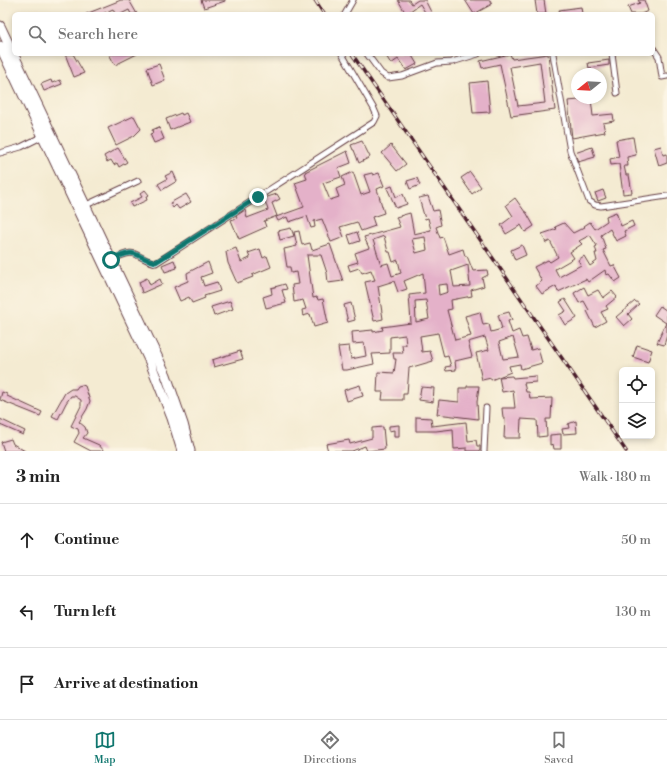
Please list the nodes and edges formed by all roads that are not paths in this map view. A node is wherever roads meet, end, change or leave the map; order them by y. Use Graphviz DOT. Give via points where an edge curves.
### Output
graph roads {
  1 [pos="353,0"];
  2 [pos="346,12"];
  3 [pos="0,26"];
  4 [pos="0,46"];
  5 [pos="655,51"];
  6 [pos="12,53"];
  7 [pos="13,56"];
  8 [pos="343,56"];
  9 [pos="368,56"];
  10 [pos="472,56"];
  11 [pos="553,56"];
  12 [pos="612,56"];
  13 [pos="667,76"];
  14 [pos="617,93"];
  15 [pos="43,136"];
  16 [pos="0,153"];
  17 [pos="138,182"];
  18 [pos="667,196"];
  19 [pos="81,207"];
  20 [pos="111,260"];
  21 [pos="486,408"];
  22 [pos="182,451"];
  23 [pos="190,451"];
  24 [pos="484,451"];
  1 -- 2 [label="street"];
  3 -- 6 [label="highway"];
  4 -- 15 [label="highway"];
  5 -- 13 [label="street" via="659,57 662,77"];
  7 -- 19 [label="highway"];
  8 -- 20 [label="street" via="374,109 374,122 156,262 128,252"];
  9 -- 10 [label="street" via="388,78 402,76 437,63 452,62"];
  11 -- 18 [label="street" via="570,151 589,201 601,206"];
  12 -- 14 [label="street"];
  15 -- 16 [label="street" via="21,147"];
  15 -- 19 [label="highway"];
  17 -- 19 [label="street"];
  19 -- 20 [label="highway"];
  19 -- 22 [label="highway" via="159,383"];
  20 -- 23 [label="highway" via="166,375"];
  21 -- 24 [label="street"];
}
